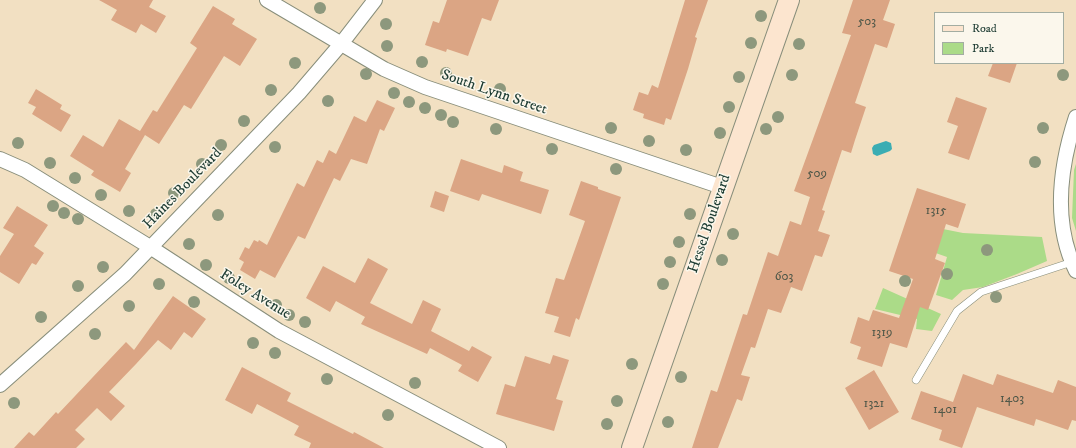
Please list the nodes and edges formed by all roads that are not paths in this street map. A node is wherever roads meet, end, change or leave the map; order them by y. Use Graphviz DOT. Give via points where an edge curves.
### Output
graph roads {
  1 [pos="267,0"];
  2 [pos="375,0"];
  3 [pos="789,0"];
  4 [pos="341,44"];
  5 [pos="1076,117"];
  6 [pos="0,159"];
  7 [pos="722,187"];
  8 [pos="150,247"];
  9 [pos="1074,267"];
  10 [pos="916,380"];
  11 [pos="0,385"];
  12 [pos="499,448"];
  13 [pos="632,448"];
  1 -- 4 [label="street, South Lynn Street"];
  2 -- 4 [label="street, Haines Boulevard"];
  3 -- 7 [label="street, Hessel Boulevard"];
  4 -- 7 [label="street, South Lynn Street" via="384,69 425,87"];
  4 -- 8 [label="street, Haines Boulevard" via="299,93"];
  5 -- 9 [label="street" via="1066,149 1060,192 1065,241"];
  6 -- 8 [label="street, Foley Avenue" via="25,170"];
  7 -- 13 [label="street, Hessel Boulevard"];
  8 -- 11 [label="street, Haines Boulevard" via="125,274"];
  8 -- 12 [label="street, Foley Avenue" via="279,331"];
  9 -- 10 [label="lane" via="981,292 972,298 957,311"];
}
